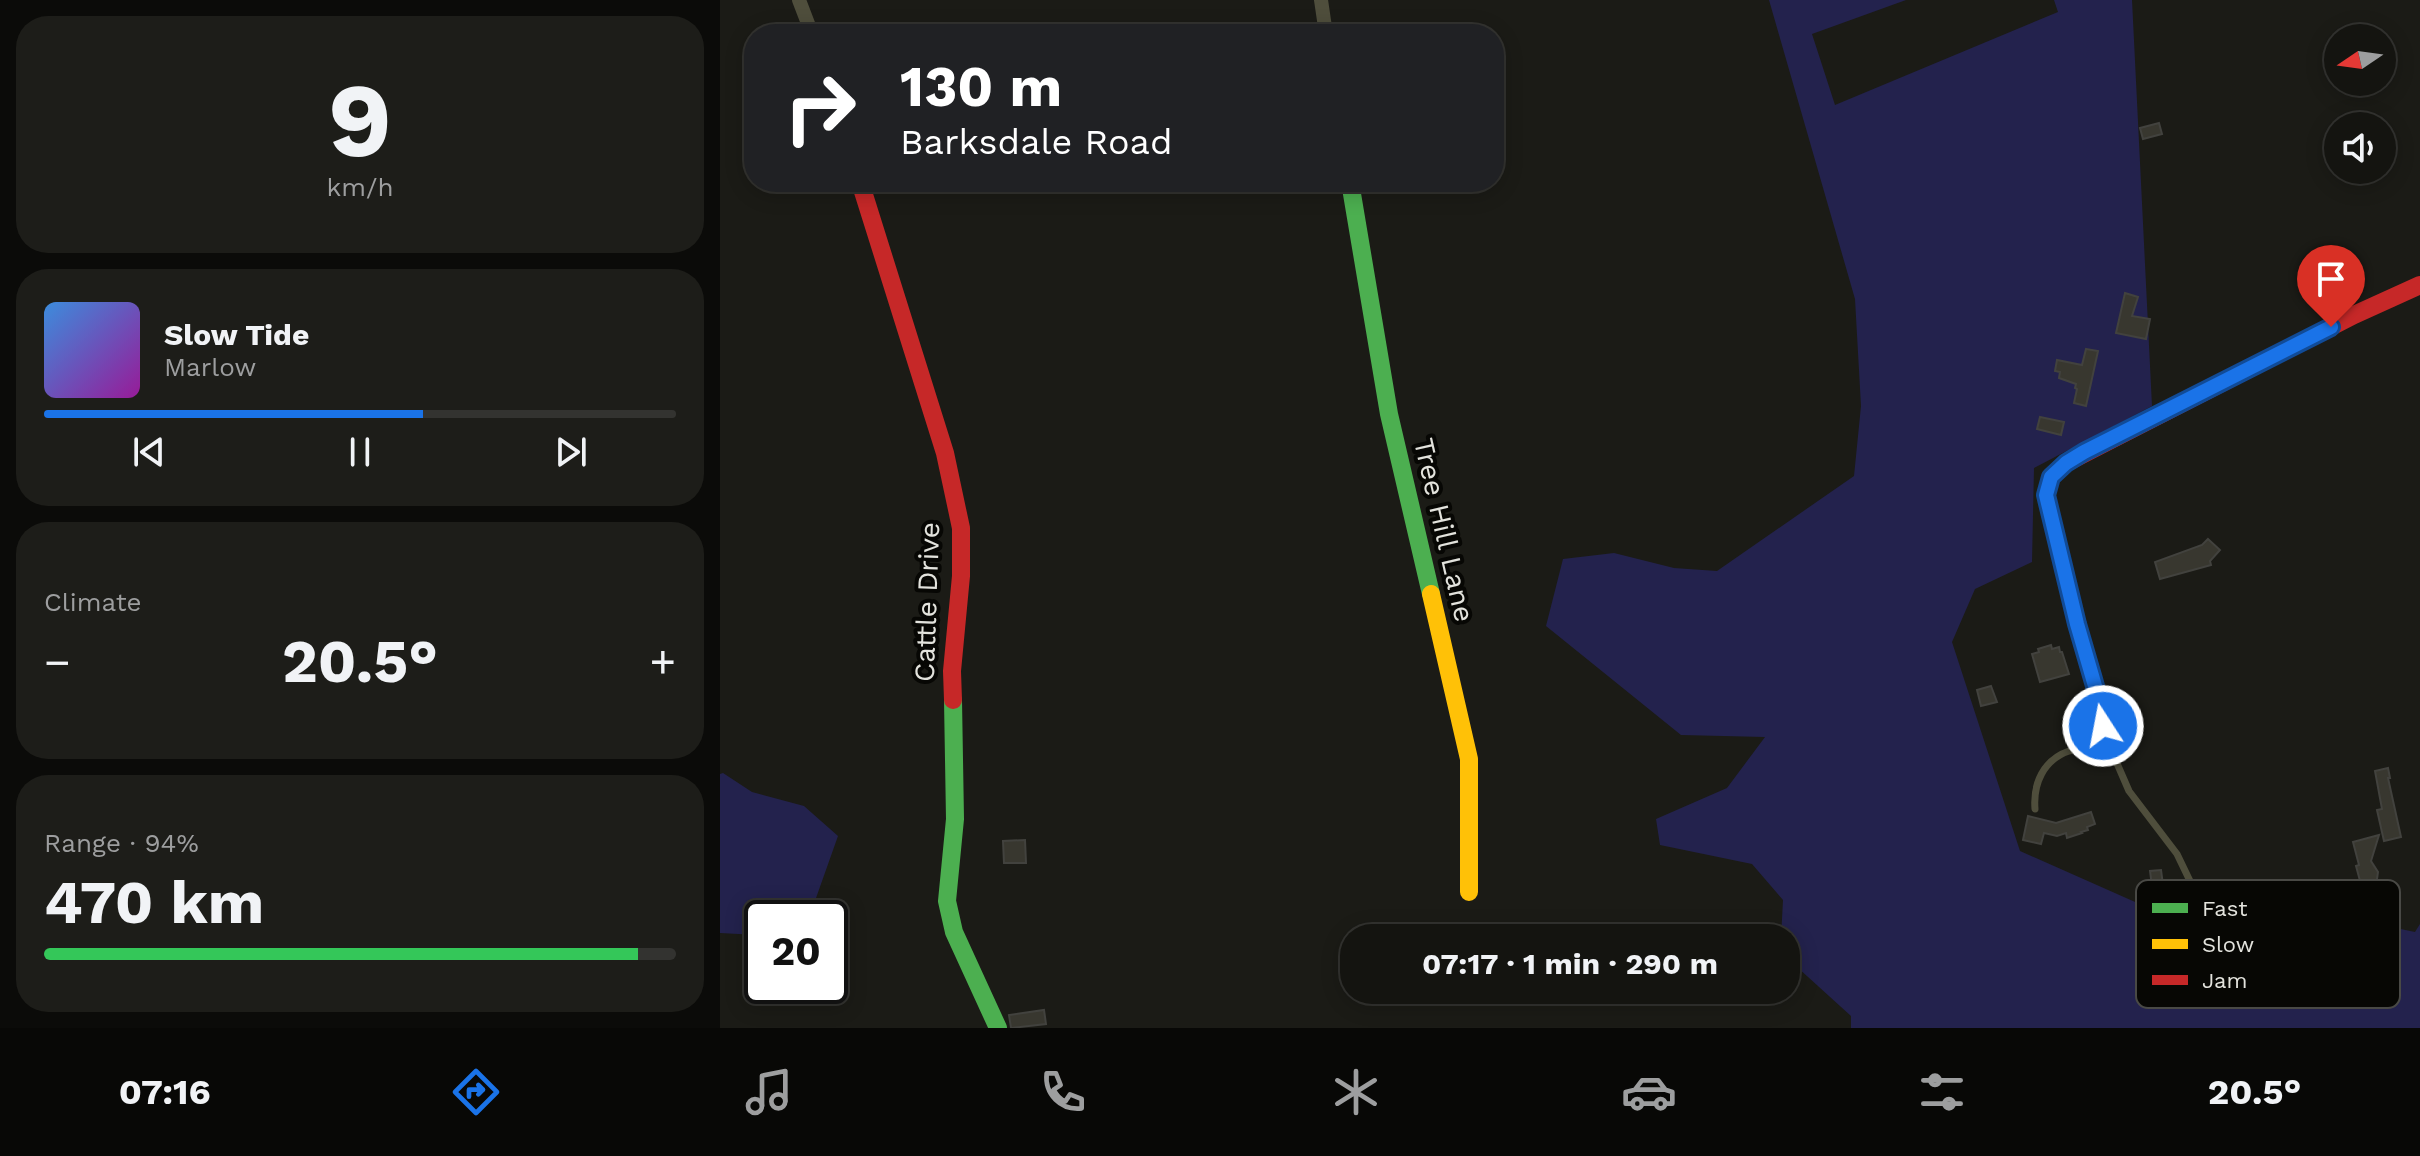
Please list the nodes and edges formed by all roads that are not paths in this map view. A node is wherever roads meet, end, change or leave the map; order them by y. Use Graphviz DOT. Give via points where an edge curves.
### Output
graph roads {
  1 [pos="799,0"];
  2 [pos="1321,0"];
  3 [pos="808,24"];
  4 [pos="1325,24"];
  5 [pos="863,192"];
  6 [pos="1352,192"];
  7 [pos="2420,285"];
  8 [pos="2066,463"];
  9 [pos="2109,745"];
  10 [pos="2035,809"];
  11 [pos="2190,880"];
  12 [pos="1469,892"];
  13 [pos="998,1028"];
  1 -- 3 [label="street"];
  2 -- 4 [label="street"];
  5 -- 13 [label="street, Cattle Drive" via="945,453 961,528 952,671 955,819 947,901 954,932"];
  6 -- 12 [label="street, Tree Hill Lane" via="1389,414 1469,759"];
  7 -- 8 [label="street"];
  8 -- 9 [label="lane" via="2051,477 2046,495"];
  9 -- 10 [label="lane" via="2071,751 2050,763 2034,791"];
  9 -- 11 [label="lane" via="2129,791 2177,854"];
}
